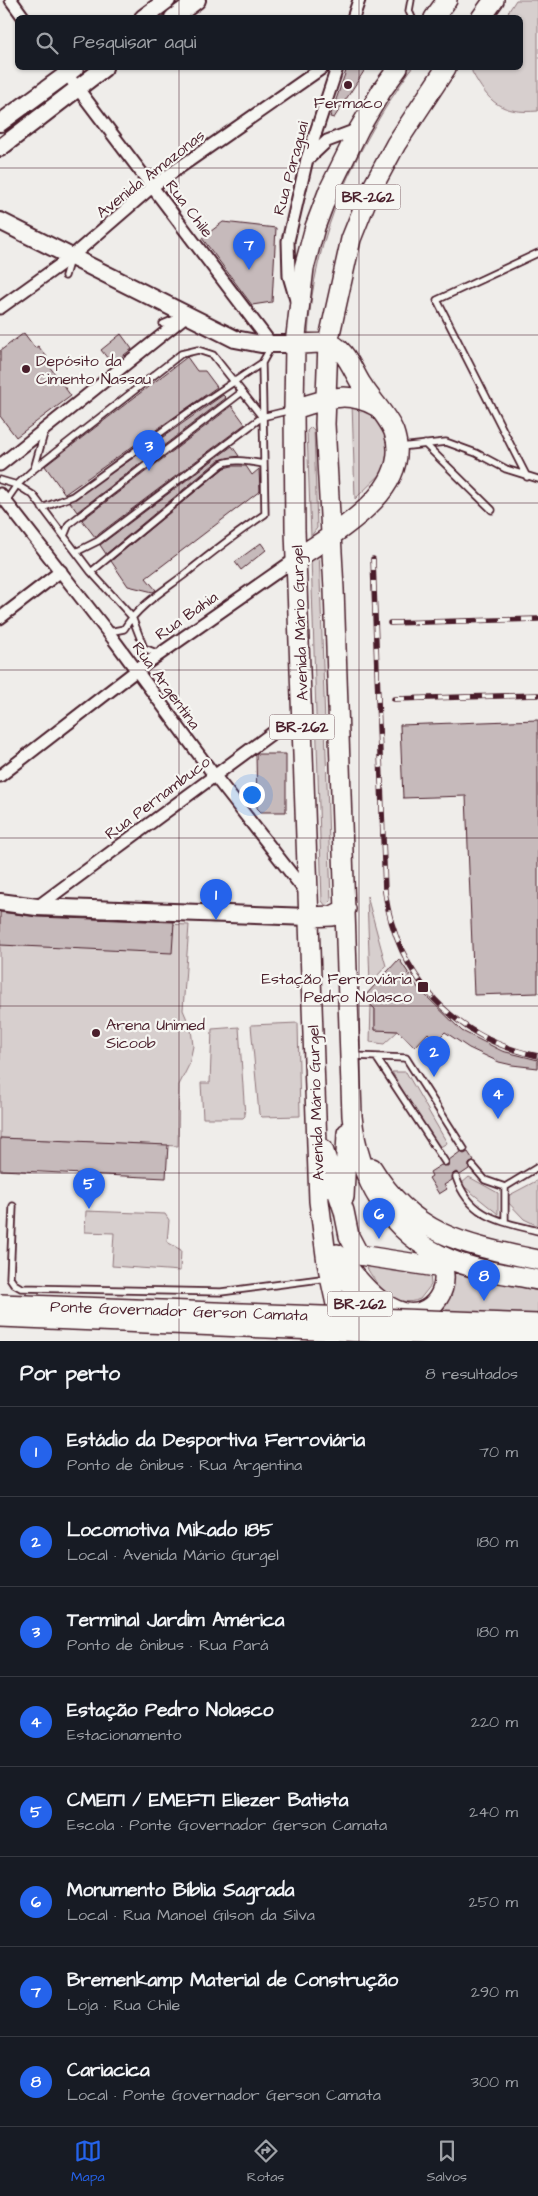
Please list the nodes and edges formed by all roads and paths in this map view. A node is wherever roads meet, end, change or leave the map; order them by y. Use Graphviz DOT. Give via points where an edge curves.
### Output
graph roads {
  1 [pos="11,0"];
  2 [pos="167,0"];
  3 [pos="197,0"];
  4 [pos="359,0"];
  5 [pos="411,0"];
  6 [pos="447,0"];
  7 [pos="494,0"];
  8 [pos="22,15"];
  9 [pos="147,15"];
  10 [pos="177,15"];
  11 [pos="354,15"];
  12 [pos="410,15"];
  13 [pos="436,15"];
  14 [pos="484,15"];
  15 [pos="68,70"];
  16 [pos="101,70"];
  17 [pos="319,70"];
  18 [pos="336,70"];
  19 [pos="397,70"];
  20 [pos="445,70"];
  21 [pos="78,87"];
  22 [pos="0,123"];
  23 [pos="359,129"];
  24 [pos="0,148"];
  25 [pos="307,159"];
  26 [pos="153,186"];
  27 [pos="0,222"];
  28 [pos="538,253"];
  29 [pos="71,257"];
  30 [pos="65,276"];
  31 [pos="0,308"];
  32 [pos="298,308"];
  33 [pos="187,315"];
  34 [pos="162,324"];
  35 [pos="328,343"];
  36 [pos="295,344"];
  37 [pos="272,345"];
  38 [pos="262,363"];
  39 [pos="233,380"];
  40 [pos="242,392"];
  41 [pos="326,400"];
  42 [pos="376,406"];
  43 [pos="294,409"];
  44 [pos="262,418"];
  45 [pos="46,428"];
  46 [pos="424,444"];
  47 [pos="398,448"];
  48 [pos="264,464"];
  49 [pos="0,465"];
  50 [pos="34,469"];
  51 [pos="527,478"];
  52 [pos="538,479"];
  53 [pos="0,480"];
  54 [pos="18,485"];
  55 [pos="3,498"];
  56 [pos="42,508"];
  57 [pos="492,510"];
  58 [pos="331,535"];
  59 [pos="64,536"];
  60 [pos="76,552"];
  61 [pos="297,558"];
  62 [pos="61,571"];
  63 [pos="91,572"];
  64 [pos="132,617"];
  65 [pos="0,618"];
  66 [pos="108,632"];
  67 [pos="159,654"];
  68 [pos="137,670"];
  69 [pos="302,723"];
  70 [pos="214,775"];
  71 [pos="0,776"];
  72 [pos="308,895"];
  73 [pos="0,902"];
  74 [pos="37,907"];
  75 [pos="346,909"];
  76 [pos="309,917"];
  77 [pos="350,1056"];
  78 [pos="376,1056"];
  79 [pos="352,1107"];
  80 [pos="316,1126"];
  81 [pos="464,1149"];
  82 [pos="445,1162"];
  83 [pos="473,1166"];
  84 [pos="538,1167"];
  85 [pos="456,1177"];
  86 [pos="504,1186"];
  87 [pos="319,1201"];
  88 [pos="13,1206"];
  89 [pos="344,1211"];
  90 [pos="505,1222"];
  91 [pos="538,1231"];
  92 [pos="337,1254"];
  93 [pos="438,1256"];
  94 [pos="538,1260"];
  95 [pos="330,1278"];
  96 [pos="538,1280"];
  97 [pos="0,1304"];
  98 [pos="0,1317"];
  99 [pos="538,1324"];
  100 [pos="344,1339"];
  101 [pos="538,1339"];
  102 [pos="399,1341"];
  1 -- 8 [label="street"];
  2 -- 9 [label="street"];
  3 -- 10 [label="street"];
  4 -- 11 [label="street"];
  5 -- 12 [label="lane"];
  6 -- 13 [label="main road"];
  7 -- 14 [label="main road"];
  15 -- 21 [label="street, Rua Chile"];
  15 -- 22 [label="street"];
  16 -- 21 [label="street"];
  17 -- 26 [label="street, Avenida Amazonas"];
  18 -- 25 [label="street, Rua Paraguai"];
  19 -- 23 [label="main road, Avenida Mário Gurgel / BR-262"];
  20 -- 35 [label="main road, BR-262" via="396,144 369,194 351,239"];
  21 -- 24 [label="street"];
  21 -- 26 [label="street, Rua Chile"];
  23 -- 25 [label="street" via="327,141"];
  23 -- 32 [label="main road, Avenida Mário Gurgel / BR-262" via="315,227"];
  25 -- 32 [label="street, Rua Paraguai" via="288,241 289,276"];
  26 -- 29 [label="street, Avenida Amazonas"];
  26 -- 37 [label="street, Rua Chile"];
  27 -- 29 [label="street"];
  28 -- 51 [label="lane" via="437,300"];
  29 -- 30 [label="lane"];
  29 -- 31 [label="street, Avenida Amazonas"];
  29 -- 33 [label="street"];
  32 -- 36 [label="main road, Avenida Mário Gurgel / BR-262"];
  33 -- 34 [label="lane"];
  33 -- 37 [label="street" via="235,339"];
  33 -- 45 [label="street"];
  35 -- 36 [label="main road"];
  35 -- 41 [label="main road, BR-262"];
  35 -- 42 [label="main road" via="346,358"];
  36 -- 37 [label="street"];
  36 -- 43 [label="main road, Avenida Mário Gurgel / BR-262"];
  37 -- 38 [label="lane"];
  38 -- 39 [label="lane"];
  38 -- 44 [label="lane"];
  39 -- 40 [label="lane"];
  39 -- 50 [label="lane" via="213,355 198,350 182,354"];
  39 -- 56 [label="lane" via="73,496"];
  40 -- 44 [label="lane"];
  40 -- 59 [label="lane" via="69,524"];
  41 -- 42 [label="main road" via="352,396"];
  41 -- 43 [label="main road"];
  41 -- 58 [label="main road, BR-262"];
  42 -- 47 [label="main road" via="394,431"];
  43 -- 44 [label="lane"];
  43 -- 61 [label="main road, Avenida Mário Gurgel / BR-262"];
  44 -- 48 [label="lane"];
  44 -- 60 [label="lane" via="98,541"];
  45 -- 49 [label="street"];
  45 -- 50 [label="lane"];
  46 -- 47 [label="lane"];
  46 -- 51 [label="lane" via="446,442"];
  46 -- 57 [label="lane"];
  47 -- 58 [label="main road" via="390,478 380,493 361,513"];
  48 -- 63 [label="lane" via="242,461 222,464"];
  48 -- 64 [label="lane" via="265,514"];
  50 -- 54 [label="lane"];
  51 -- 52 [label="lane"];
  53 -- 54 [label="lane"];
  54 -- 55 [label="lane"];
  54 -- 56 [label="lane" via="33,495"];
  55 -- 62 [label="street, Rua Argentina"];
  56 -- 59 [label="lane"];
  58 -- 61 [label="main road"];
  58 -- 75 [label="main road, BR-262"];
  59 -- 60 [label="lane"];
  60 -- 63 [label="lane"];
  61 -- 67 [label="street, Rua Bahia"];
  61 -- 69 [label="main road, Avenida Mário Gurgel / BR-262"];
  62 -- 65 [label="street"];
  62 -- 66 [label="street, Rua Argentina"];
  63 -- 64 [label="lane"];
  64 -- 66 [label="lane" via="124,629"];
  64 -- 67 [label="lane" via="144,648"];
  66 -- 68 [label="street, Rua Argentina"];
  67 -- 68 [label="street, Rua Bahia"];
  68 -- 70 [label="street, Rua Argentina"];
  68 -- 71 [label="street, Rua Bahia"];
  69 -- 70 [label="street, Rua Pernambuco" via="270,734"];
  69 -- 72 [label="main road, Avenida Mário Gurgel / BR-262"];
  70 -- 72 [label="street, Rua Argentina"];
  70 -- 74 [label="street, Rua Pernambuco"];
  72 -- 76 [label="main road, Avenida Mário Gurgel / BR-262"];
  73 -- 74 [label="street"];
  74 -- 76 [label="street"];
  75 -- 76 [label="main road" via="332,916"];
  75 -- 77 [label="main road, BR-262"];
  76 -- 80 [label="main road, Avenida Mário Gurgel / BR-262"];
  77 -- 78 [label="lane"];
  77 -- 79 [label="main road, BR-262"];
  78 -- 81 [label="lane" via="406,1058"];
  78 -- 82 [label="lane"];
  79 -- 89 [label="main road" via="346,1142"];
  79 -- 93 [label="main road" via="356,1150 375,1196 402,1228"];
  79 -- 94 [label="main road, BR-262" via="362,1147 378,1178 415,1217 458,1241"];
  80 -- 87 [label="main road, Avenida Mário Gurgel / BR-262"];
  80 -- 89 [label="main road"];
  83 -- 86 [label="lane" via="485,1180"];
  84 -- 86 [label="lane"];
  85 -- 90 [label="lane" via="461,1193 471,1205"];
  86 -- 90 [label="lane"];
  87 -- 92 [label="main road, BR-262"];
  87 -- 95 [label="main road"];
  88 -- 95 [label="lane" via="10,1278 21,1288 207,1292"];
  89 -- 93 [label="main road" via="348,1236 359,1255 436,1267"];
  90 -- 91 [label="lane"];
  92 -- 93 [label="main road" via="380,1300 397,1311 410,1313 430,1306 440,1296 445,1274"];
  92 -- 102 [label="main road, BR-262" via="361,1306 378,1327"];
  93 -- 96 [label="main road"];
  95 -- 100 [label="main road"];
  97 -- 99 [label="main road, Ponte Governador Gerson Camata, bridge"];
  98 -- 101 [label="main road, Ponte Governador Gerson Camata, bridge"];
}
